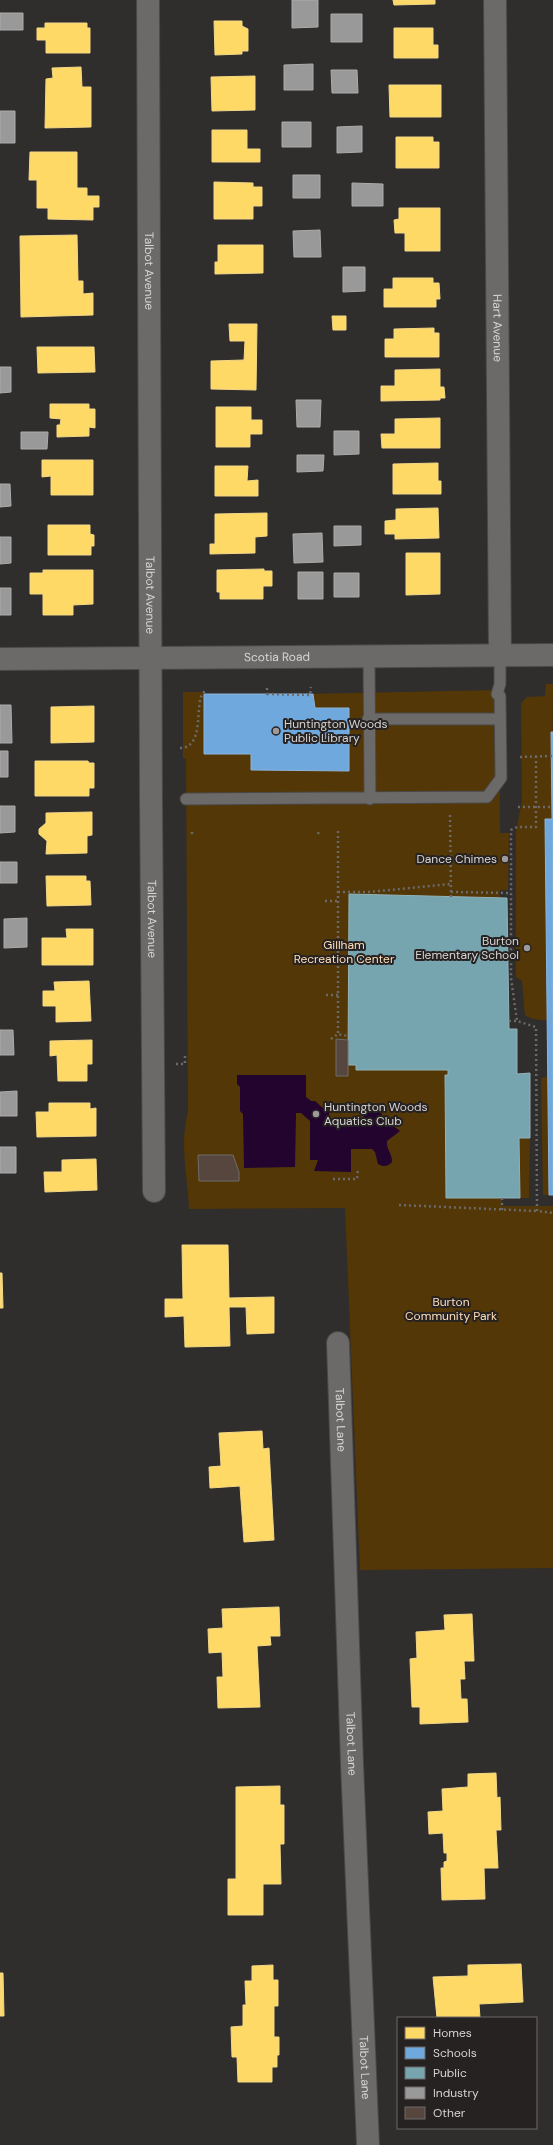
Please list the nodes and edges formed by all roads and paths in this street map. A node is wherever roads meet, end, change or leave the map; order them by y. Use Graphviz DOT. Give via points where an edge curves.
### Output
graph roads {
  1 [pos="148,0"];
  2 [pos="495,0"];
  3 [pos="500,655"];
  4 [pos="553,655"];
  5 [pos="369,656"];
  6 [pos="151,658"];
  7 [pos="0,659"];
  8 [pos="311,687"];
  9 [pos="267,688"];
  10 [pos="206,689"];
  11 [pos="368,719"];
  12 [pos="499,719"];
  13 [pos="180,748"];
  14 [pos="536,756"];
  15 [pos="552,756"];
  16 [pos="520,757"];
  17 [pos="370,799"];
  18 [pos="186,800"];
  19 [pos="518,807"];
  20 [pos="536,807"];
  21 [pos="552,807"];
  22 [pos="450,813"];
  23 [pos="338,831"];
  24 [pos="192,832"];
  25 [pos="192,837"];
  26 [pos="450,884"];
  27 [pos="338,892"];
  28 [pos="451,892"];
  29 [pos="510,893"];
  30 [pos="451,897"];
  31 [pos="325,901"];
  32 [pos="338,902"];
  33 [pos="326,995"];
  34 [pos="338,995"];
  35 [pos="509,1021"];
  36 [pos="517,1021"];
  37 [pos="338,1034"];
  38 [pos="348,1036"];
  39 [pos="331,1039"];
  40 [pos="358,1169"];
  41 [pos="333,1179"];
  42 [pos="154,1191"];
  43 [pos="502,1198"];
  44 [pos="399,1205"];
  45 [pos="502,1210"];
  46 [pos="537,1211"];
  47 [pos="553,1213"];
  48 [pos="338,1343"];
  49 [pos="368,2145"];
  1 -- 6 [label="street, Talbot Avenue"];
  2 -- 3 [label="street, Hart Avenue"];
  3 -- 4 [label="street, Scotia Road"];
  3 -- 5 [label="street, Scotia Road"];
  3 -- 12 [label="lane" via="500,684 497,694 500,696"];
  5 -- 6 [label="street, Scotia Road"];
  5 -- 11 [label="lane"];
  6 -- 7 [label="street, Scotia Road"];
  6 -- 42 [label="street, Talbot Avenue"];
  8 -- 9 [label="path" via="310,695 267,695"];
  10 -- 13 [label="path" via="201,696 196,734 189,745"];
  11 -- 12 [label="lane"];
  11 -- 17 [label="lane"];
  12 -- 17 [label="lane" via="501,778 487,797"];
  14 -- 15 [label="path"];
  14 -- 16 [label="path"];
  14 -- 20 [label="path"];
  17 -- 18 [label="lane"];
  19 -- 20 [label="path"];
  20 -- 21 [label="path"];
  20 -- 29 [label="path" via="536,827 517,827 511,830"];
  22 -- 26 [label="path"];
  23 -- 27 [label="path"];
  24 -- 25 [label="path"];
  26 -- 27 [label="path" via="369,892"];
  26 -- 28 [label="path"];
  27 -- 32 [label="path"];
  28 -- 29 [label="path"];
  28 -- 30 [label="path"];
  29 -- 36 [label="path" via="511,978"];
  31 -- 32 [label="path"];
  32 -- 34 [label="path"];
  33 -- 34 [label="path"];
  34 -- 37 [label="path"];
  35 -- 36 [label="path"];
  36 -- 46 [label="path" via="536,1027"];
  37 -- 38 [label="path"];
  37 -- 39 [label="path"];
  40 -- 41 [label="path" via="357,1179"];
  43 -- 45 [label="path"];
  44 -- 45 [label="path"];
  45 -- 46 [label="path"];
  46 -- 47 [label="path"];
  48 -- 49 [label="street, Talbot Lane"];
}
